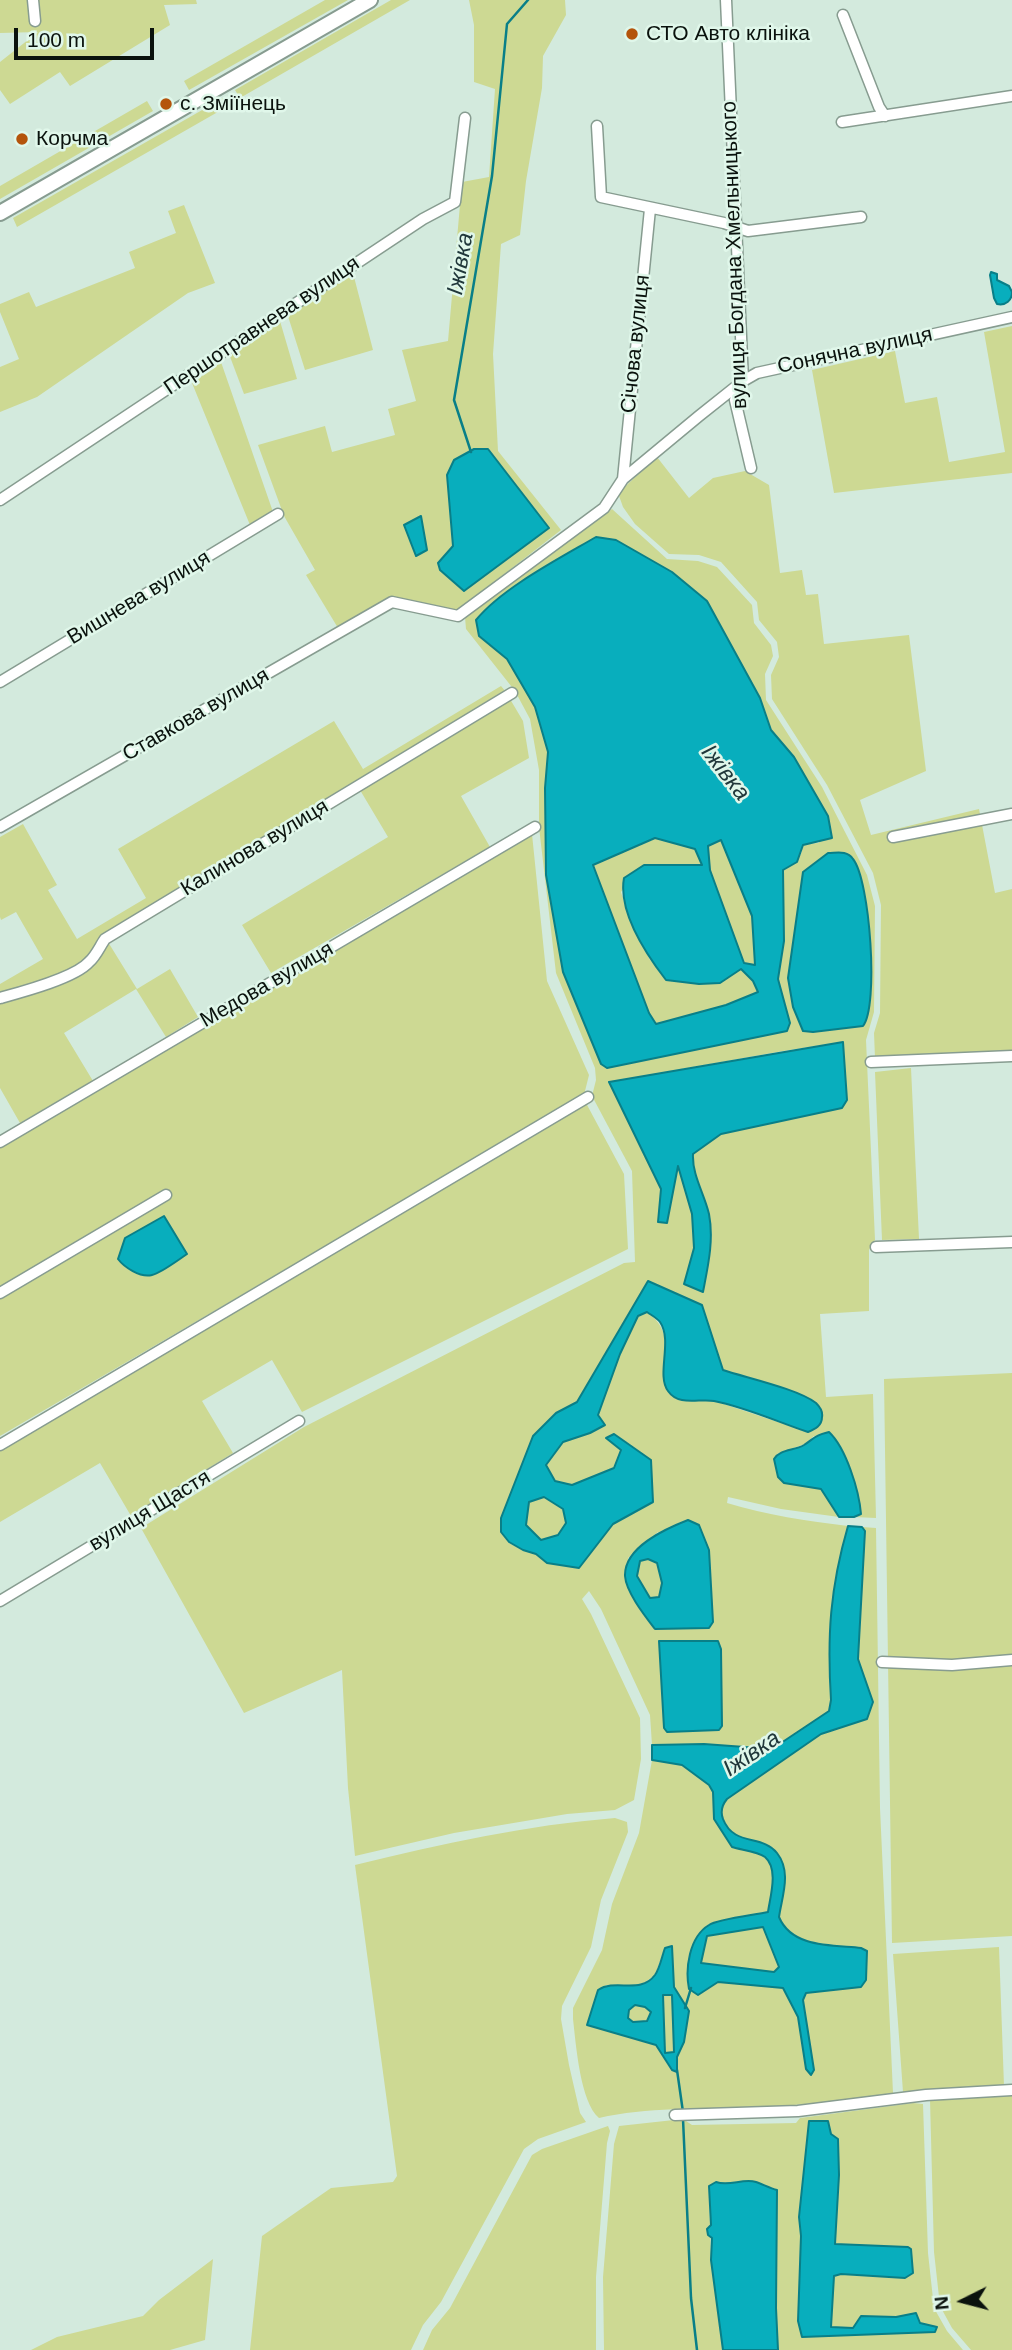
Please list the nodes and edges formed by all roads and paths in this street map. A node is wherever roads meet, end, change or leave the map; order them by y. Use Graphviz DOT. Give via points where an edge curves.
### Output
graph roads {
  1 [pos="33,0"];
  2 [pos="370,0"];
  3 [pos="726,0"];
  4 [pos="843,15"];
  5 [pos="35,21"];
  6 [pos="1012,96"];
  7 [pos="885,116"];
  8 [pos="465,118"];
  9 [pos="842,122"];
  10 [pos="597,126"];
  11 [pos="650,209"];
  12 [pos="0,213"];
  13 [pos="861,217"];
  14 [pos="736,226"];
  15 [pos="1012,317"];
  16 [pos="743,381"];
  17 [pos="751,468"];
  18 [pos="623,479"];
  19 [pos="0,500"];
  20 [pos="278,513"];
  21 [pos="392,602"];
  22 [pos="0,682"];
  23 [pos="512,693"];
  24 [pos="1012,814"];
  25 [pos="0,827"];
  26 [pos="535,827"];
  27 [pos="893,837"];
  28 [pos="0,998"];
  29 [pos="1012,1056"];
  30 [pos="871,1062"];
  31 [pos="588,1097"];
  32 [pos="0,1142"];
  33 [pos="166,1195"];
  34 [pos="1012,1242"];
  35 [pos="876,1247"];
  36 [pos="0,1293"];
  37 [pos="299,1421"];
  38 [pos="0,1444"];
  39 [pos="0,1601"];
  40 [pos="1012,1660"];
  41 [pos="882,1662"];
  42 [pos="1012,2090"];
  43 [pos="675,2115"];
  1 -- 5 [label="street"];
  2 -- 12 [label="main road"];
  3 -- 14 [label="street, вулиця Богдана Хмельницького"];
  4 -- 7 [label="street"];
  6 -- 7 [label="street"];
  7 -- 9 [label="street"];
  8 -- 19 [label="street, Першотравнева вулиця" via="455,202"];
  10 -- 11 [label="street" via="601,197"];
  11 -- 14 [label="street"];
  11 -- 18 [label="street, Січова вулиця"];
  13 -- 14 [label="street" via="748,231"];
  14 -- 16 [label="street, вулиця Богдана Хмельницького"];
  15 -- 16 [label="street, Сонячна вулиця" via="757,373"];
  16 -- 17 [label="street, вулиця Богдана Хмельницького" via="735,400"];
  16 -- 18 [label="street, Сонячна вулиця"];
  18 -- 21 [label="street, Сонячна вулиця" via="604,508 458,616"];
  20 -- 22 [label="street, Вишнева вулиця"];
  21 -- 25 [label="street, Ставкова вулиця"];
  23 -- 28 [label="street, Калинова вулиця" via="105,939 80,969"];
  24 -- 27 [label="street"];
  26 -- 32 [label="street, Медова вулиця"];
  29 -- 30 [label="street"];
  31 -- 38 [label="street"];
  33 -- 36 [label="street"];
  34 -- 35 [label="street"];
  37 -- 39 [label="street, вулиця Щастя"];
  40 -- 41 [label="street"];
  42 -- 43 [label="street" via="798,2111"];
}
